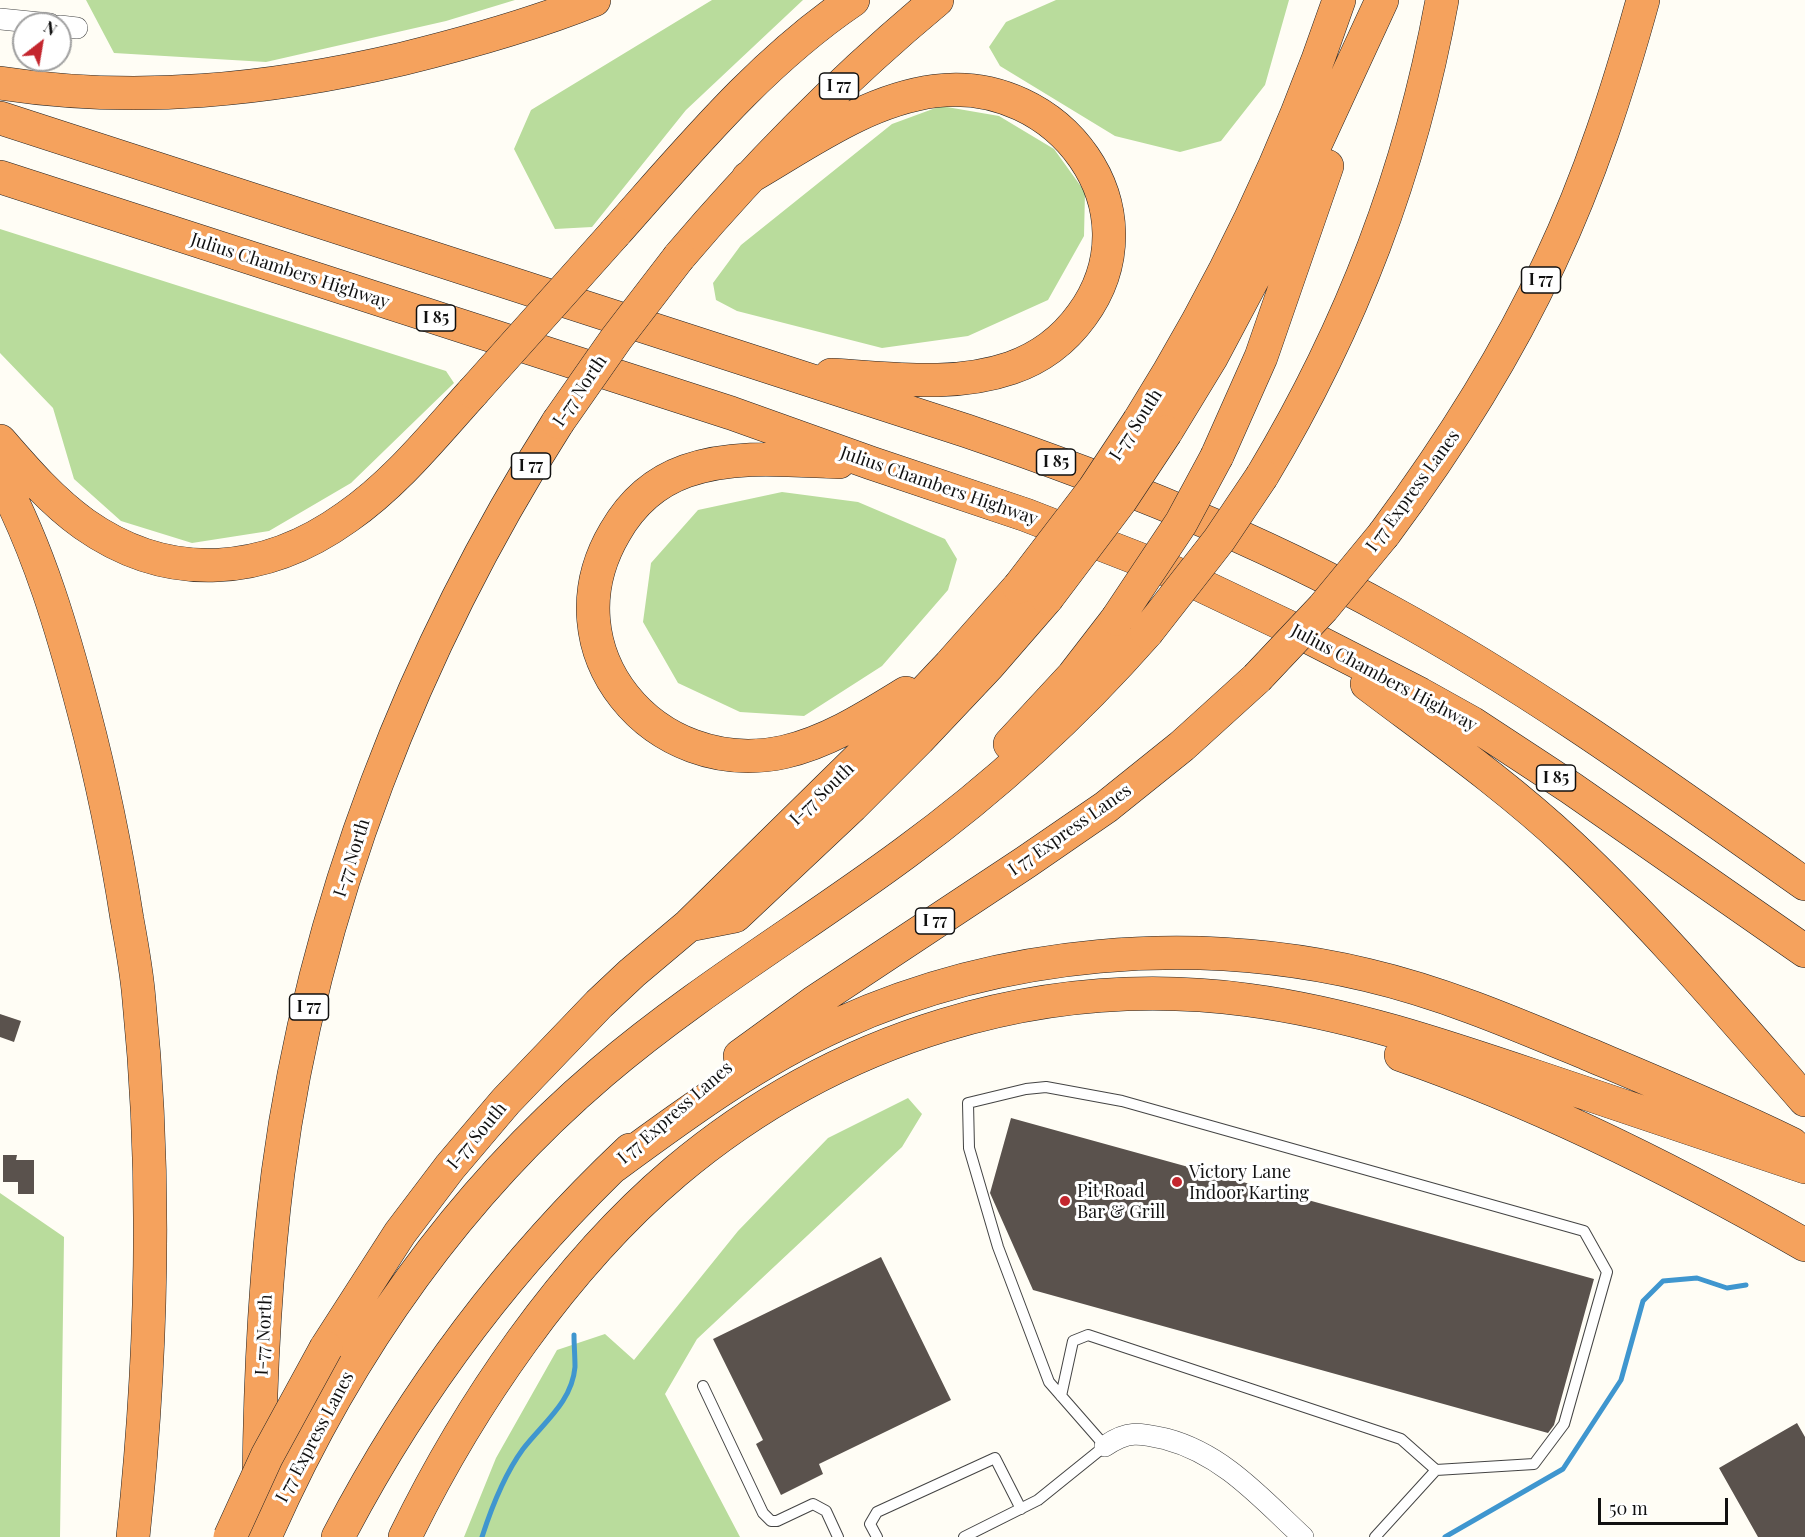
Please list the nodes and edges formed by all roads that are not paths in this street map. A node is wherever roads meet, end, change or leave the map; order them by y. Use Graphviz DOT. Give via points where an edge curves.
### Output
graph roads {
  1 [pos="594,0"];
  2 [pos="853,0"];
  3 [pos="937,0"];
  4 [pos="1339,0"];
  5 [pos="1442,0"];
  6 [pos="1643,0"];
  7 [pos="1377,9"];
  8 [pos="0,83"];
  9 [pos="0,118"];
  10 [pos="0,177"];
  11 [pos="748,178"];
  12 [pos="783,372"];
  13 [pos="1152,427"];
  14 [pos="0,441"];
  15 [pos="871,463"];
  16 [pos="0,477"];
  17 [pos="1033,593"];
  18 [pos="1293,628"];
  19 [pos="950,665"];
  20 [pos="1712,819"];
  21 [pos="1805,861"];
  22 [pos="863,884"];
  23 [pos="1805,884"];
  24 [pos="689,925"];
  25 [pos="1805,951"];
  26 [pos="1170,994"];
  27 [pos="1805,1100"];
  28 [pos="1805,1150"];
  29 [pos="614,1166"];
  30 [pos="1805,1167"];
  31 [pos="1805,1245"];
  32 [pos="703,1386"];
  33 [pos="1061,1396"];
  34 [pos="1105,1446"];
  35 [pos="1436,1470"];
  36 [pos="1020,1509"];
  37 [pos="133,1537"];
  38 [pos="230,1537"];
  39 [pos="258,1537"];
  40 [pos="265,1537"];
  41 [pos="338,1537"];
  42 [pos="405,1537"];
  43 [pos="838,1537"];
  44 [pos="876,1537"];
  45 [pos="964,1537"];
  46 [pos="1303,1537"];
  47 [pos="1375,1537"];
  1 -- 8 [label="highway" via="434,51 273,83 222,90 127,93"];
  2 -- 14 [label="highway, bridge" via="806,34 747,87 406,465 349,517 290,550 232,566 173,563 136,553 62,507"];
  3 -- 11 [label="highway, I 77" via="851,75"];
  4 -- 13 [label="highway, I-77 South" via="1306,91 1251,219 1198,323"];
  5 -- 22 [label="highway, I 77 Express Lanes, bridge" via="1412,135 1372,254 1327,359 1262,476 1214,548 1147,632 1071,714 1011,770"];
  6 -- 29 [label="highway, I 77 Express Lanes / I 77, bridge" via="1601,138 1551,261 1515,333 1437,461 1323,608 1220,713 1144,777 1026,862 775,1030 688,1098"];
  7 -- 13 [label="highway" via="1260,267 1211,358"];
  7 -- 22 [label="highway, bridge" via="1281,303 1248,390 1181,523 1117,619 1072,676 1026,727"];
  9 -- 12 [label="highway, I 85"];
  10 -- 15 [label="highway, Julius Chambers Highway / I 85" via="730,413"];
  11 -- 12 [label="highway" via="843,123 890,102 936,91 975,91 1023,105 1065,133 1094,174 1105,208 1106,259 1094,295 1074,326 1046,352 992,374 950,380"];
  11 -- 39 [label="highway, I-77 North / I 77, bridge" via="622,330 558,422 504,511 416,685 369,806 319,966 288,1111 271,1235 261,1365"];
  12 -- 20 [label="highway, I 85" via="1046,458 1261,546 1458,650 1554,710"];
  13 -- 17 [label="highway, bridge" via="1115,508"];
  15 -- 18 [label="highway, Julius Chambers Highway / I 85" via="1113,548"];
  15 -- 19 [label="highway" via="770,459 722,463 686,471 643,496 620,522 597,575 593,613 607,669 627,702 655,726 692,747 714,753 760,756 810,745 865,718"];
  16 -- 37 [label="highway" via="25,529 75,677 112,830 139,999 147,1095 150,1265 145,1408"];
  17 -- 19 [label="highway, I-77 South"];
  17 -- 24 [label="highway" via="988,666 852,806 735,916"];
  18 -- 25 [label="highway, Julius Chambers Highway / I 85" via="1472,723"];
  18 -- 27 [label="highway" via="1488,775 1570,845 1679,958"];
  19 -- 24 [label="highway, I-77 South"];
  20 -- 21 [label="highway"];
  20 -- 23 [label="highway, I 85"];
  22 -- 40 [label="highway, I 77 Express Lanes" via="644,1038 531,1137 480,1191 428,1253 381,1320 295,1470"];
  24 -- 38 [label="highway, I-77 South, bridge" via="632,973 535,1069 485,1125 400,1233 326,1348 267,1456"];
  26 -- 30 [label="highway" via="1266,1003 1368,1024"];
  26 -- 31 [label="highway" via="1363,1042 1492,1089 1647,1160"];
  26 -- 42 [label="highway" via="1055,1000 948,1023 843,1063 792,1089 729,1129 642,1203 560,1293 481,1402"];
  28 -- 29 [label="highway" via="1690,1096 1437,994 1366,974 1296,961 1180,953 1103,956 1020,968 937,988 869,1011 805,1040 741,1076"];
  29 -- 41 [label="highway, I 77 Express Lanes / I 77" via="524,1262 468,1330 397,1434"];
  32 -- 43 [label="lane" via="763,1513 777,1521 813,1504 820,1506"];
  33 -- 34 [label="lane"];
  33 -- 35 [label="lane" via="1073,1341 1088,1335 1401,1439"];
  33 -- 35 [label="lane" via="1049,1382 998,1247 969,1148 968,1103 1046,1086 1122,1101 1584,1231 1607,1272 1564,1424 1534,1464"];
  34 -- 36 [label="lane" via="1038,1500"];
  34 -- 46 [label="street" via="1117,1438 1142,1434 1204,1452 1236,1475"];
  35 -- 47 [label="lane"];
  36 -- 44 [label="lane" via="995,1458 877,1512 870,1524"];
  36 -- 45 [label="lane"];
}
